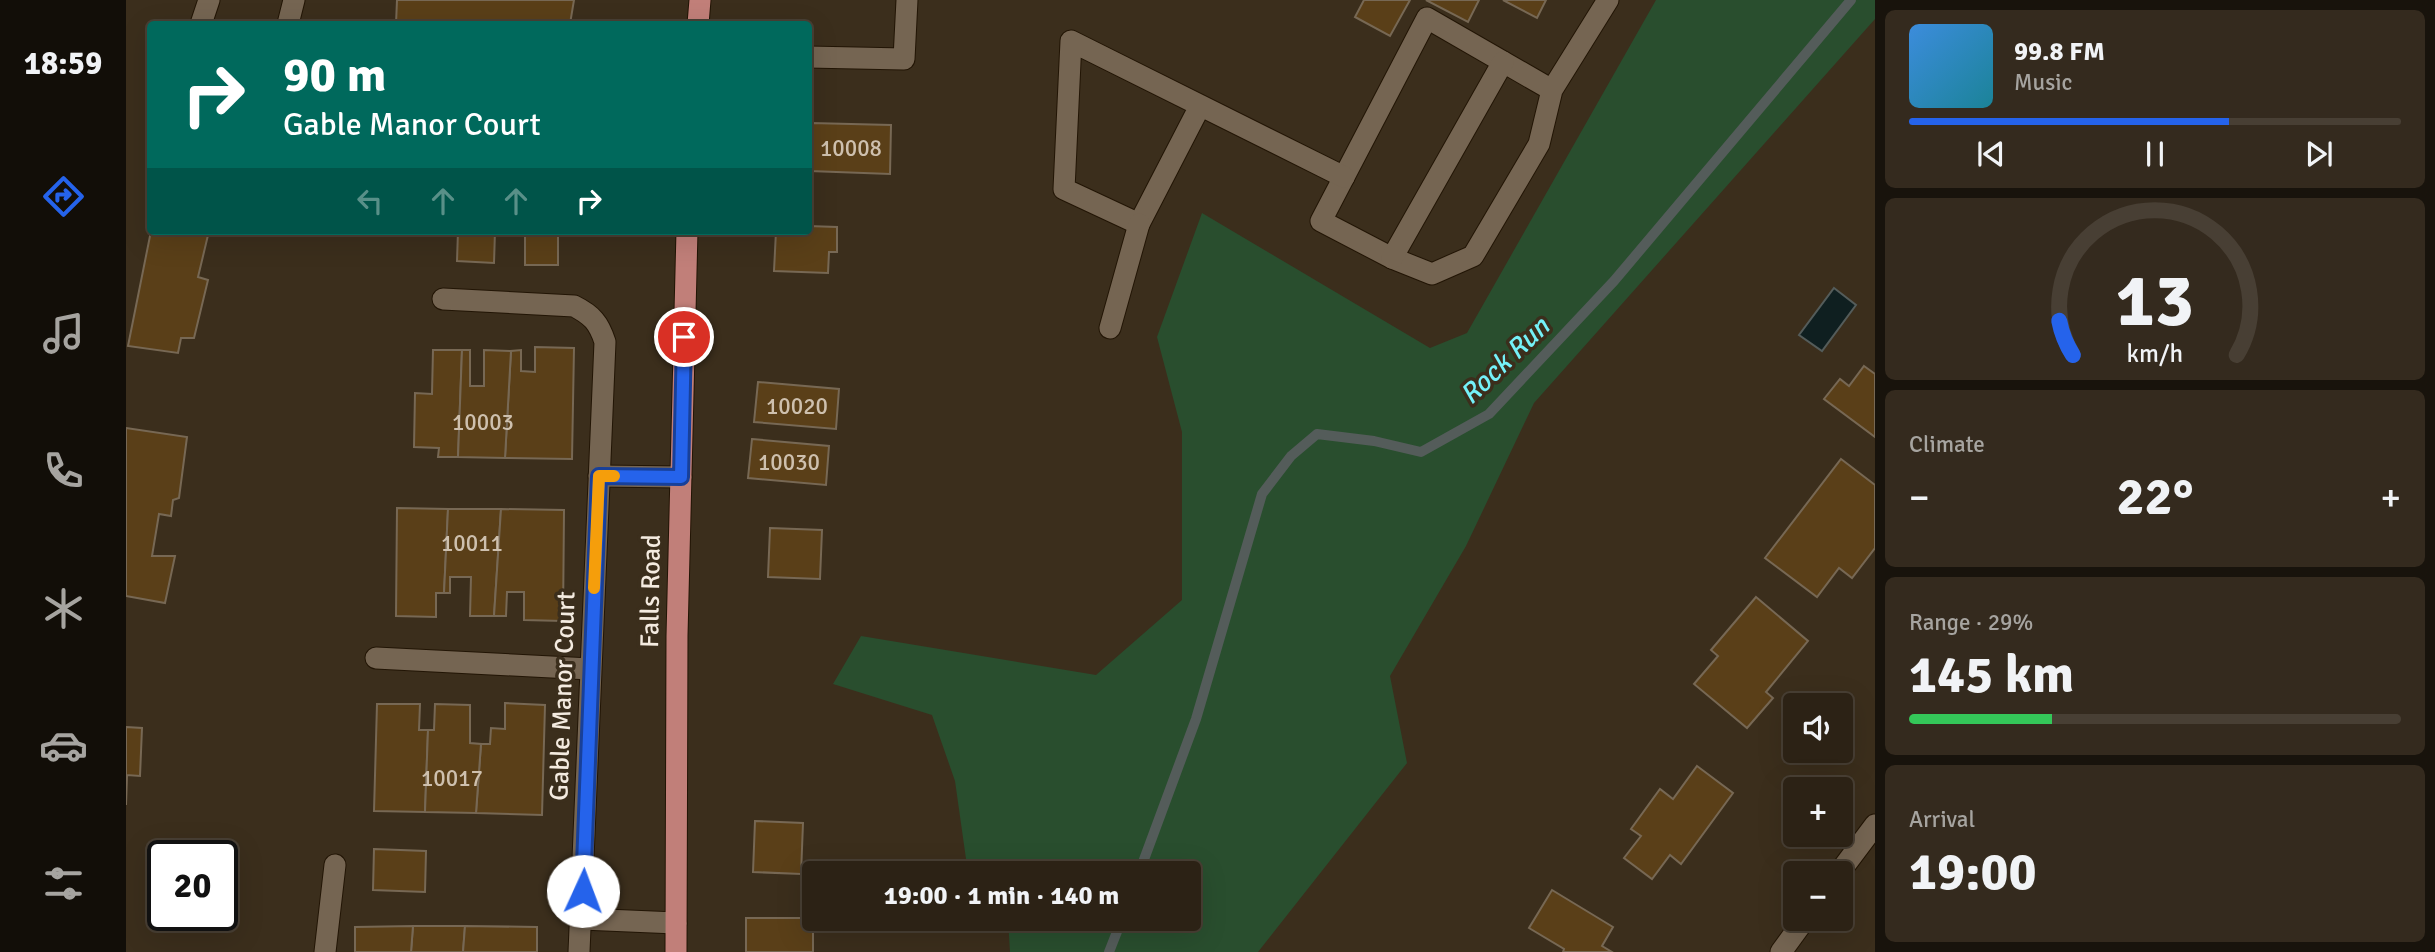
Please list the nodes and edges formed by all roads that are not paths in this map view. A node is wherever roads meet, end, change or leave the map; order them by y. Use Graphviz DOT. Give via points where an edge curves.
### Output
graph roads {
  1 [pos="209,0"];
  2 [pos="294,0"];
  3 [pos="700,0"];
  4 [pos="907,0"];
  5 [pos="1608,0"];
  6 [pos="202,21"];
  7 [pos="289,21"];
  8 [pos="698,21"];
  9 [pos="812,57"];
  10 [pos="1503,62"];
  11 [pos="1552,89"];
  12 [pos="1200,106"];
  13 [pos="1344,177"];
  14 [pos="1139,224"];
  15 [pos="687,235"];
  16 [pos="1392,258"];
  17 [pos="443,299"];
  18 [pos="1110,328"];
  19 [pos="599,476"];
  20 [pos="681,477"];
  21 [pos="376,658"];
  22 [pos="590,669"];
  23 [pos="1875,825"];
  24 [pos="1848,861"];
  25 [pos="335,865"];
  26 [pos="582,919"];
  27 [pos="676,923"];
  28 [pos="1796,931"];
  29 [pos="325,952"];
  30 [pos="579,952"];
  31 [pos="676,952"];
  32 [pos="1781,952"];
  1 -- 6 [label="street"];
  2 -- 7 [label="street"];
  3 -- 8 [label="main road"];
  4 -- 9 [label="street" via="904,59"];
  5 -- 11 [label="street"];
  10 -- 11 [label="street"];
  10 -- 13 [label="street" via="1427,18"];
  10 -- 16 [label="street"];
  11 -- 16 [label="street" via="1539,144 1474,256 1432,274"];
  12 -- 13 [label="street"];
  12 -- 14 [label="street"];
  12 -- 14 [label="street" via="1070,41 1064,189"];
  13 -- 16 [label="street" via="1321,221"];
  14 -- 18 [label="street"];
  15 -- 20 [label="main road, Falls Road"];
  17 -- 19 [label="street, Gable Manor Court" via="574,306 600,325 605,342"];
  19 -- 20 [label="street"];
  19 -- 22 [label="street, Gable Manor Court"];
  20 -- 27 [label="main road, Falls Road"];
  21 -- 22 [label="street"];
  22 -- 26 [label="street, Gable Manor Court"];
  23 -- 24 [label="street"];
  25 -- 29 [label="street"];
  26 -- 27 [label="street"];
  26 -- 30 [label="street, Gable Manor Court"];
  27 -- 31 [label="main road, Falls Road"];
  28 -- 32 [label="street"];
}
